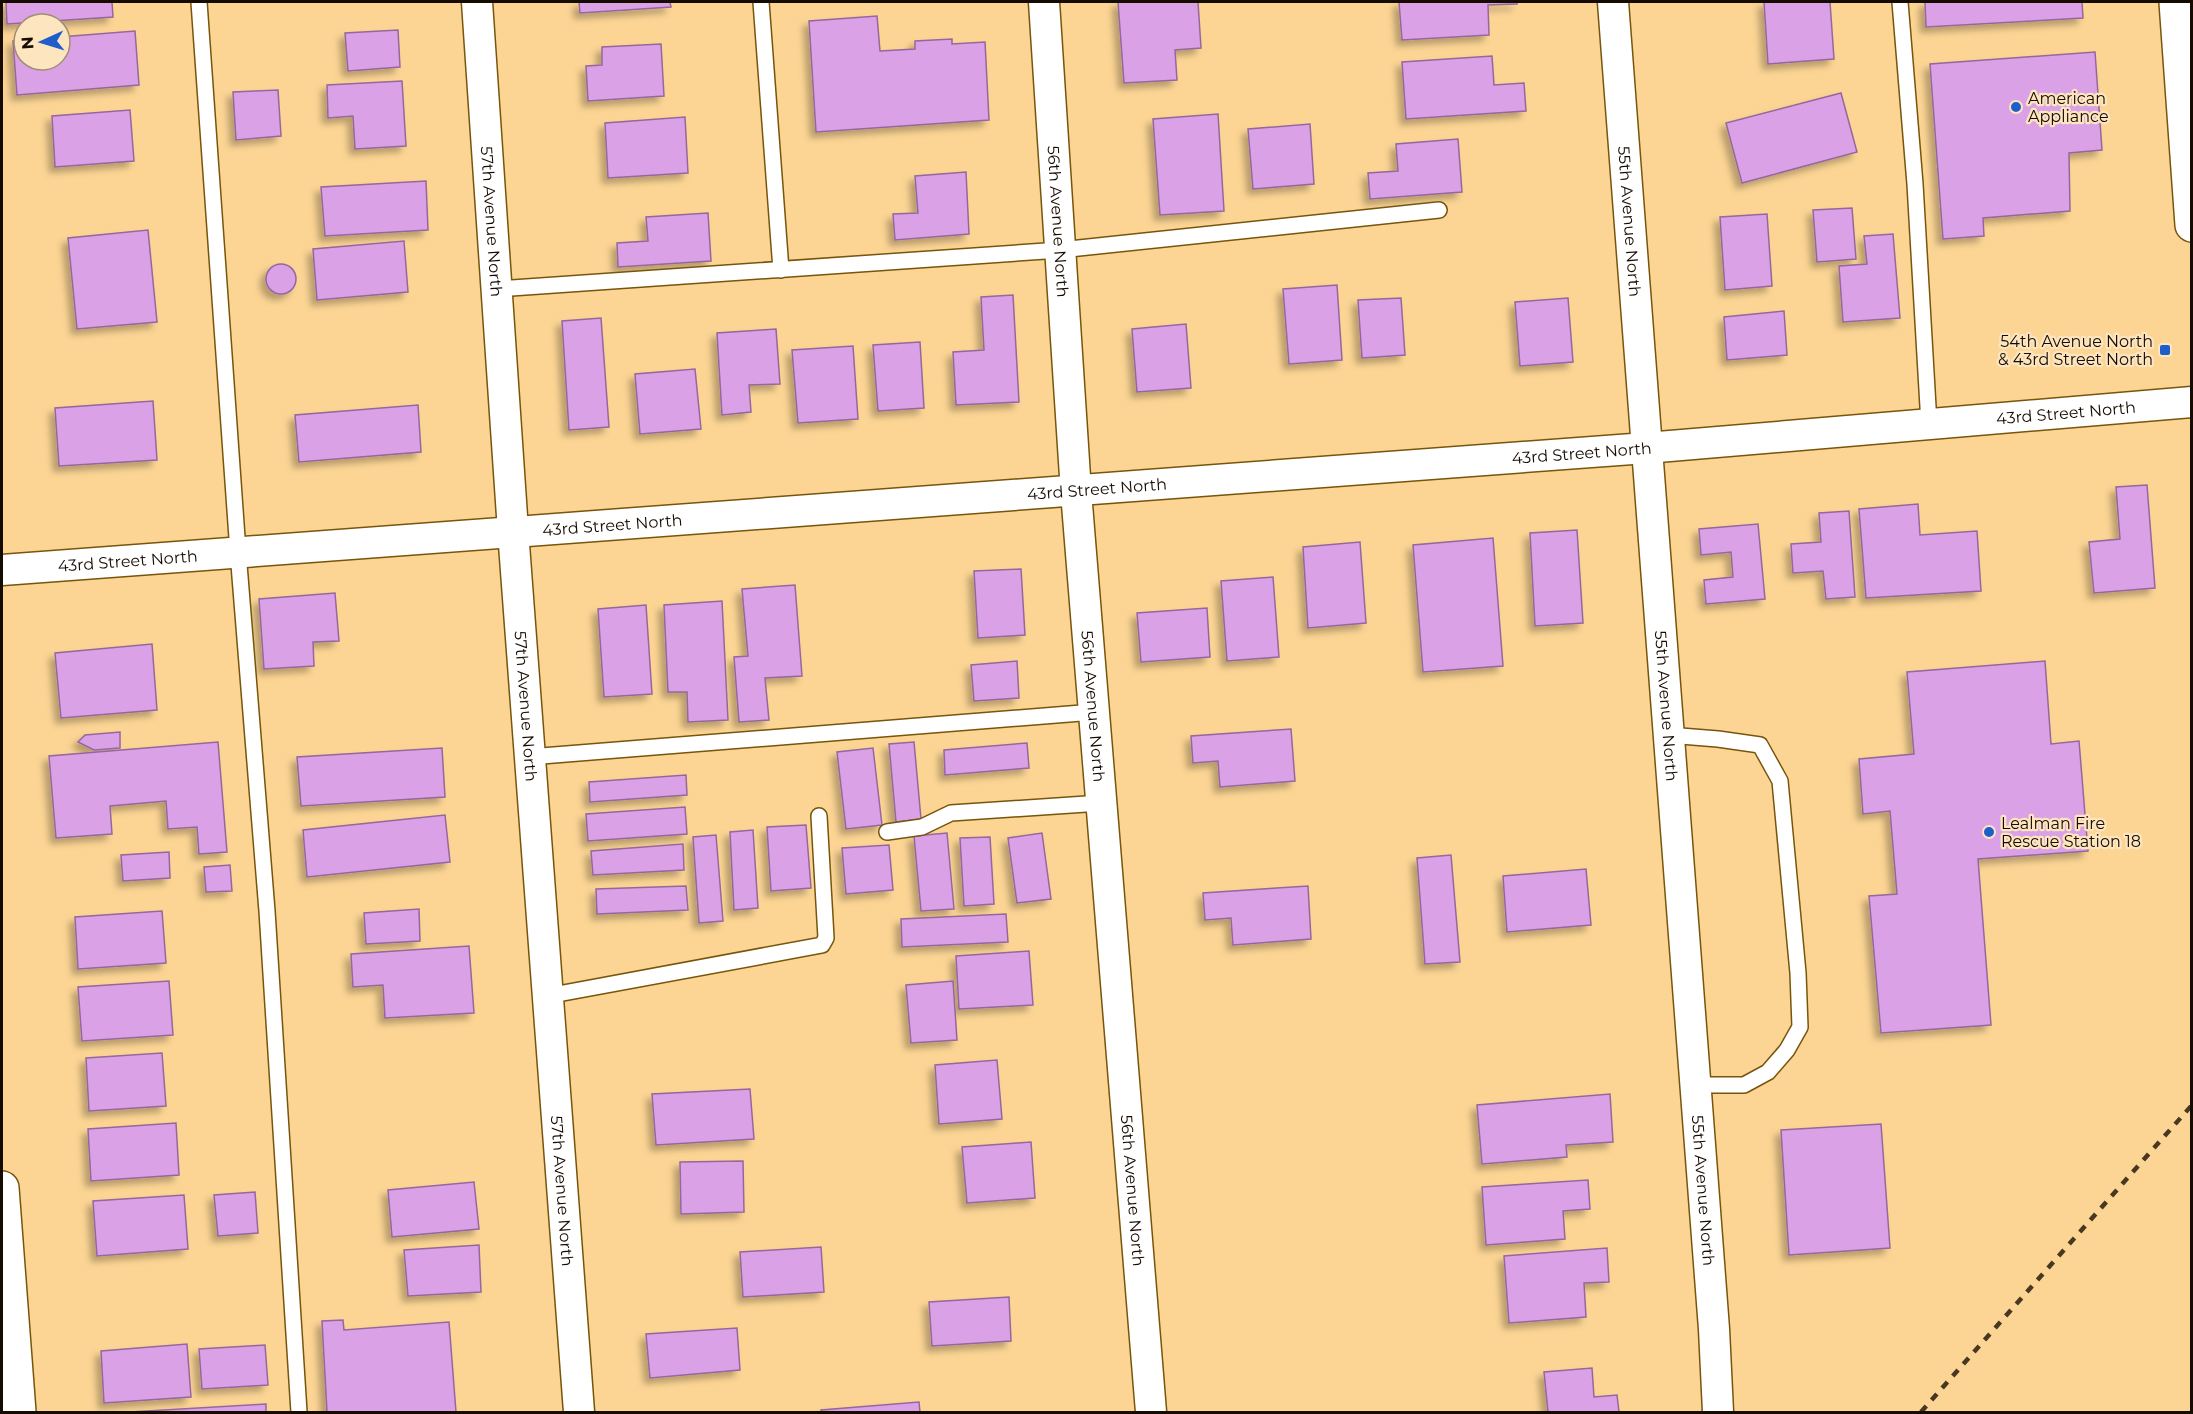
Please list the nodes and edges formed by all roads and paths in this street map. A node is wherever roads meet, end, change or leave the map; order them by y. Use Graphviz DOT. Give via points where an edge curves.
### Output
graph roads {
  1 [pos="199,2"];
  2 [pos="477,2"];
  3 [pos="761,2"];
  4 [pos="1044,2"];
  5 [pos="1613,2"];
  6 [pos="1900,2"];
  7 [pos="2176,2"];
  8 [pos="2187,88"];
  9 [pos="1439,210"];
  10 [pos="2192,225"];
  11 [pos="1060,250"];
  12 [pos="781,270"];
  13 [pos="497,289"];
  14 [pos="2192,402"];
  15 [pos="1929,424"];
  16 [pos="1646,448"];
  17 [pos="1076,492"];
  18 [pos="513,531"];
  19 [pos="238,552"];
  20 [pos="2,570"];
  21 [pos="1094,712"];
  22 [pos="1668,735"];
  23 [pos="529,757"];
  24 [pos="1101,803"];
  25 [pos="819,816"];
  26 [pos="887,832"];
  27 [pos="547,996"];
  28 [pos="1695,1085"];
  29 [pos="2,1188"];
  30 [pos="19,1413"];
  31 [pos="299,1413"];
  32 [pos="579,1413"];
  33 [pos="1151,1413"];
  34 [pos="1718,1413"];
  1 -- 19 [label="lane"];
  2 -- 13 [label="street, 57th Avenue North"];
  3 -- 12 [label="lane"];
  4 -- 11 [label="street, 56th Avenue North"];
  5 -- 16 [label="street, 55th Avenue North"];
  6 -- 15 [label="lane"];
  7 -- 8 [label="main road"];
  8 -- 10 [label="main road"];
  9 -- 11 [label="lane"];
  11 -- 12 [label="lane"];
  11 -- 17 [label="street, 56th Avenue North"];
  12 -- 13 [label="lane"];
  13 -- 18 [label="street, 57th Avenue North"];
  14 -- 15 [label="street, 43rd Street North"];
  15 -- 16 [label="street, 43rd Street North"];
  16 -- 17 [label="street, 43rd Street North"];
  16 -- 22 [label="street, 55th Avenue North"];
  17 -- 18 [label="street, 43rd Street North"];
  17 -- 21 [label="street, 56th Avenue North"];
  18 -- 19 [label="street, 43rd Street North"];
  18 -- 23 [label="street, 57th Avenue North"];
  19 -- 20 [label="street, 43rd Street North"];
  19 -- 31 [label="lane" via="267,911"];
  21 -- 23 [label="lane"];
  21 -- 24 [label="street, 56th Avenue North"];
  22 -- 28 [label="street, 55th Avenue North"];
  22 -- 28 [label="lane" via="1760,745 1780,781 1798,973 1800,1027 1768,1072 1744,1085"];
  23 -- 27 [label="street, 57th Avenue North"];
  24 -- 26 [label="lane" via="951,813 922,827"];
  24 -- 33 [label="street, 56th Avenue North"];
  25 -- 27 [label="lane" via="826,938 822,945"];
  27 -- 32 [label="street, 57th Avenue North"];
  28 -- 34 [label="street, 55th Avenue North"];
  29 -- 30 [label="main road"];
}
